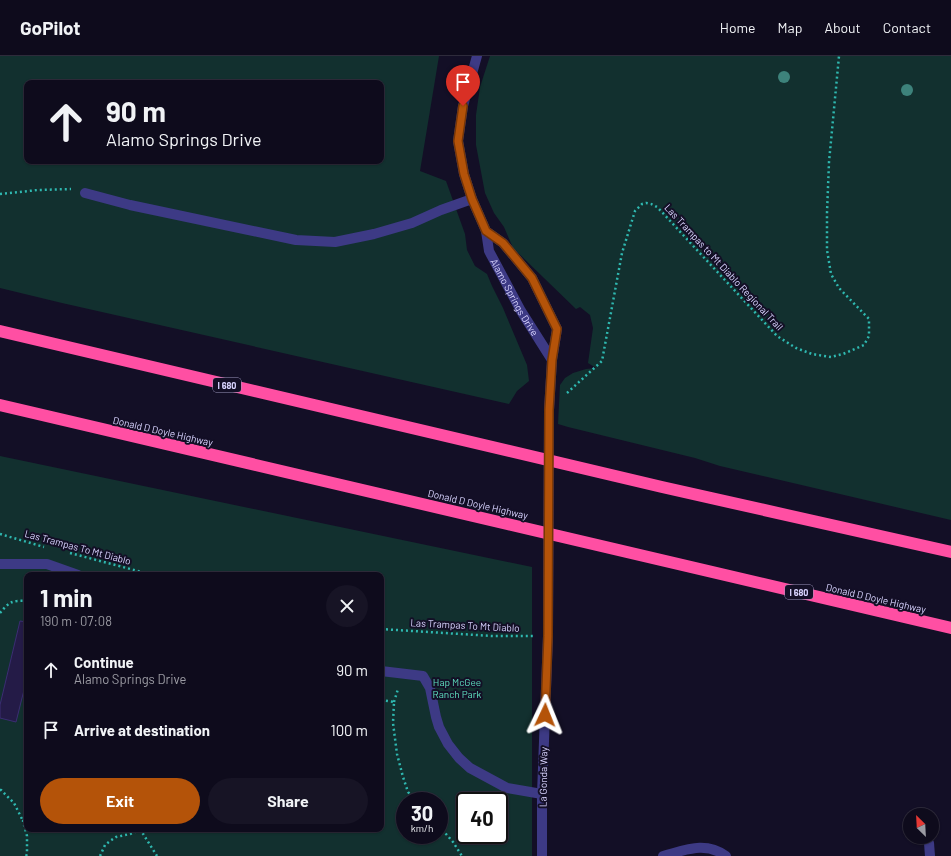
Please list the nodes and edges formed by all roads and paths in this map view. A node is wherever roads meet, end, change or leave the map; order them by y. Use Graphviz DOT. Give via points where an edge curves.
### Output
graph roads {
  1 [pos="477,56"];
  2 [pos="839,56"];
  3 [pos="85,193"];
  4 [pos="0,194"];
  5 [pos="472,199"];
  6 [pos="486,231"];
  7 [pos="0,331"];
  8 [pos="552,360"];
  9 [pos="0,405"];
  10 [pos="549,410"];
  11 [pos="0,534"];
  12 [pos="46,547"];
  13 [pos="951,552"];
  14 [pos="68,553"];
  15 [pos="0,564"];
  16 [pos="70,572"];
  17 [pos="141,572"];
  18 [pos="24,601"];
  19 [pos="0,613"];
  20 [pos="951,628"];
  21 [pos="384,629"];
  22 [pos="548,636"];
  23 [pos="384,672"];
  24 [pos="384,700"];
  25 [pos="0,790"];
  26 [pos="408,792"];
  27 [pos="542,794"];
  28 [pos="23,821"];
  29 [pos="24,826"];
  30 [pos="25,832"];
  31 [pos="134,832"];
  32 [pos="142,832"];
  33 [pos="448,836"];
  34 [pos="929,844"];
  35 [pos="26,856"];
  36 [pos="100,856"];
  37 [pos="157,856"];
  38 [pos="462,856"];
  39 [pos="542,856"];
  40 [pos="663,856"];
  41 [pos="726,856"];
  42 [pos="930,856"];
  1 -- 5 [label="street, Alamo Springs Drive" via="463,106 458,141"];
  2 -- 10 [label="path, Las Trampas to Mt Diablo Regional Trail" via="829,162 827,250 831,274 839,288 869,319 869,336 864,345 831,357 796,348 777,336 661,210 646,203 635,211 622,253 602,360"];
  3 -- 4 [label="path" via="64,189"];
  3 -- 5 [label="street" via="296,240 335,242 412,223"];
  5 -- 6 [label="street, Alamo Springs Drive"];
  6 -- 8 [label="street, Alamo Springs Drive" via="489,251 521,311"];
  6 -- 8 [label="street, Alamo Springs Drive" via="503,243 532,278 557,329"];
  7 -- 13 [label="highway, I 680" via="662,487"];
  8 -- 10 [label="street, Alamo Springs Drive"];
  9 -- 20 [label="highway, Donald D Doyle Highway / I 680"];
  10 -- 22 [label="street, La Gonda Way"];
  11 -- 12 [label="path, Las Trampas To Mt Diablo"];
  14 -- 17 [label="path, Las Trampas To Mt Diablo"];
  15 -- 16 [label="street" via="47,564"];
  18 -- 19 [label="path" via="8,604"];
  21 -- 22 [label="path, Las Trampas To Mt Diablo" via="492,636"];
  22 -- 27 [label="street, La Gonda Way"];
  23 -- 27 [label="street" via="423,676 430,688 439,727 458,758 470,768 507,788"];
  24 -- 26 [label="path" via="394,702 393,723 397,754"];
  25 -- 28 [label="path" via="14,803"];
  27 -- 39 [label="street, La Gonda Way"];
  28 -- 29 [label="path"];
  30 -- 35 [label="path"];
  31 -- 36 [label="path" via="110,841"];
  32 -- 37 [label="path"];
  33 -- 38 [label="path"];
  34 -- 42 [label="street"];
  40 -- 41 [label="street" via="693,848 710,848"];
}
